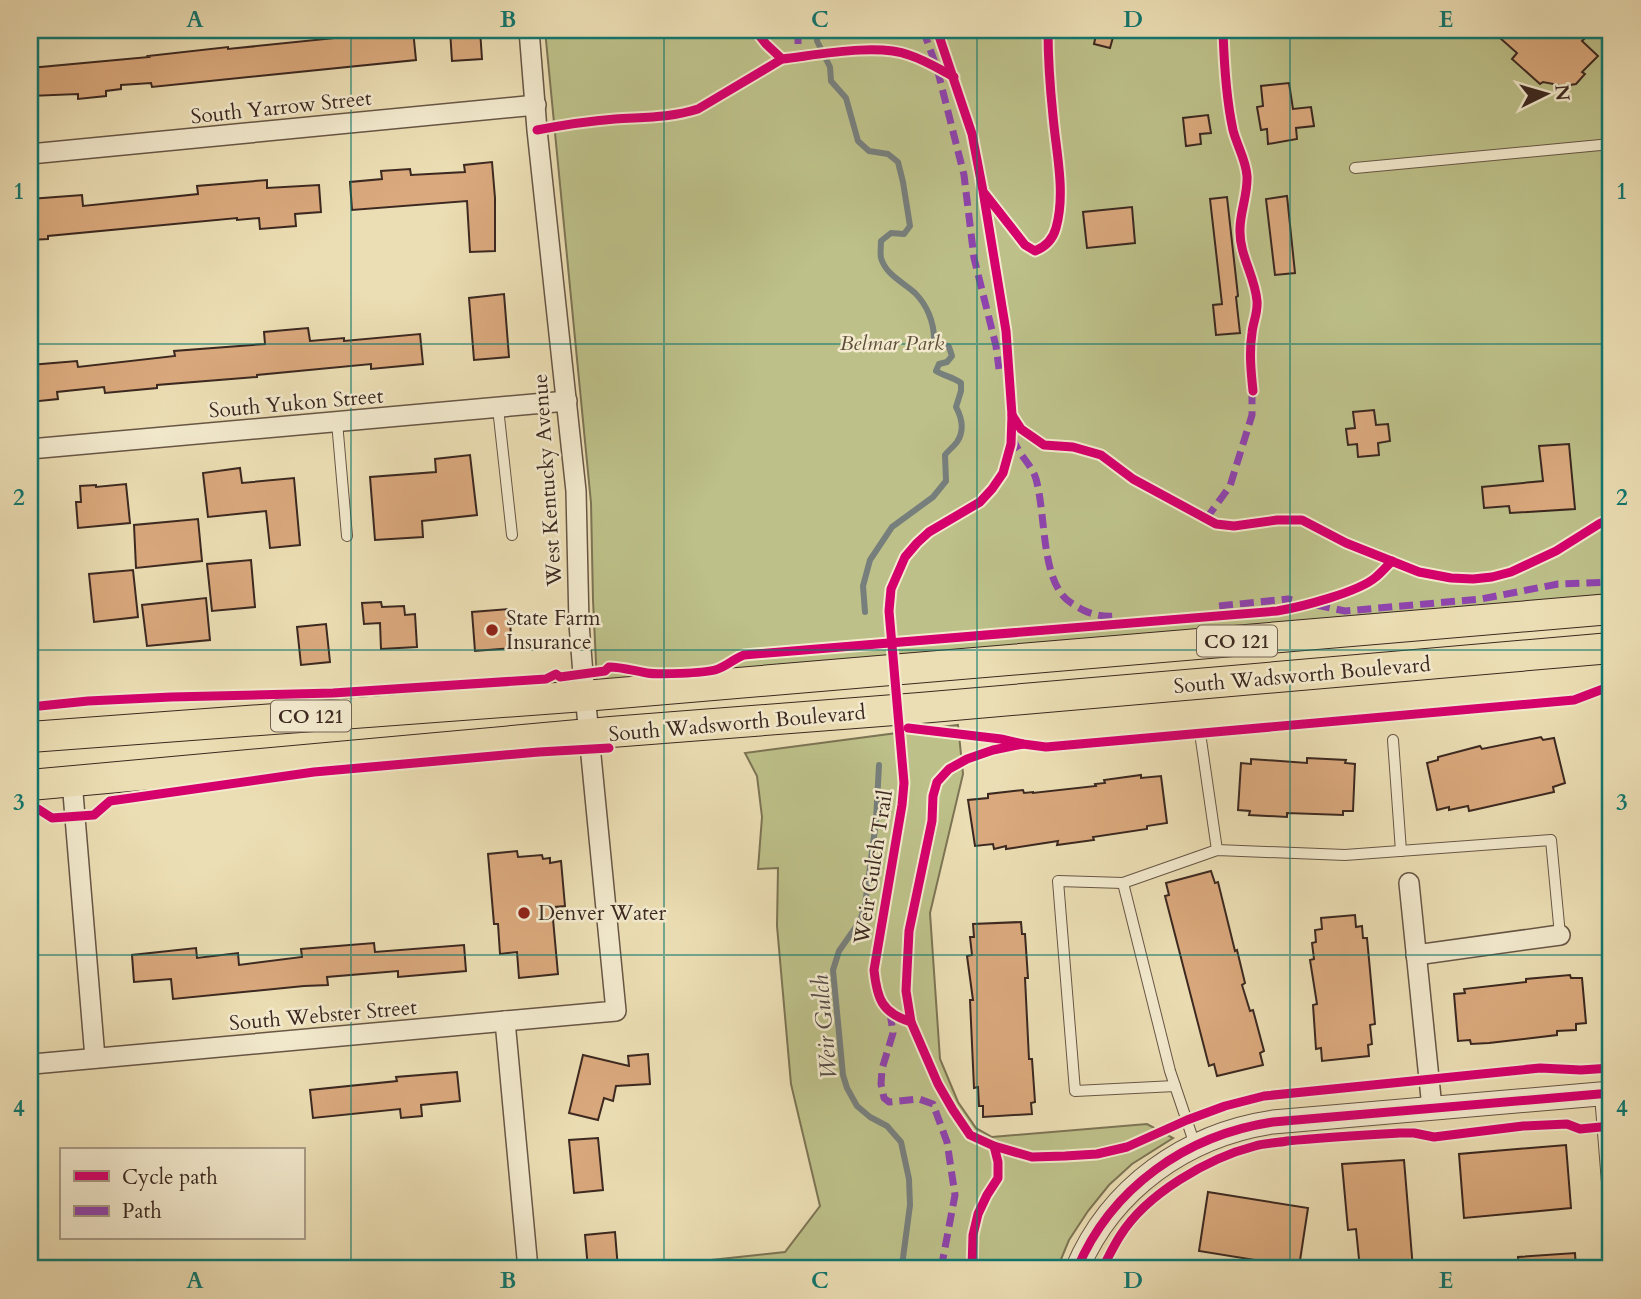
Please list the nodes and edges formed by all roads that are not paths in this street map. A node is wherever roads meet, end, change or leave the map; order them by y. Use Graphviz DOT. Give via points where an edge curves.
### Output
graph roads {
  1 [pos="529,30"];
  2 [pos="536,105"];
  3 [pos="1611,144"];
  4 [pos="30,154"];
  5 [pos="1355,168"];
  6 [pos="567,401"];
  7 [pos="498,408"];
  8 [pos="337,422"];
  9 [pos="30,449"];
  10 [pos="512,535"];
  11 [pos="347,536"];
  12 [pos="1611,609"];
  13 [pos="1611,648"];
  14 [pos="584,696"];
  15 [pos="1200,733"];
  16 [pos="589,734"];
  17 [pos="30,737"];
  18 [pos="1392,740"];
  19 [pos="72,781"];
  20 [pos="30,785"];
  21 [pos="1217,850"];
  22 [pos="1401,851"];
  23 [pos="1123,883"];
  24 [pos="1409,883"];
  25 [pos="1560,935"];
  26 [pos="1416,956"];
  27 [pos="616,1011"];
  28 [pos="505,1021"];
  29 [pos="95,1058"];
  30 [pos="33,1064"];
  31 [pos="1175,1086"];
  32 [pos="1605,1093"];
  33 [pos="1432,1108"];
  34 [pos="1195,1145"];
  35 [pos="1610,1220"];
  36 [pos="528,1269"];
  37 [pos="1077,1269"];
  1 -- 2 [label="street, West Kentucky Avenue"];
  2 -- 4 [label="street, South Yarrow Street"];
  2 -- 6 [label="street, West Kentucky Avenue"];
  3 -- 5 [label="lane"];
  6 -- 7 [label="street, South Yukon Street"];
  6 -- 14 [label="street, West Kentucky Avenue" via="576,491"];
  7 -- 8 [label="street, South Yukon Street"];
  7 -- 10 [label="lane"];
  8 -- 9 [label="street, South Yukon Street"];
  8 -- 11 [label="lane"];
  12 -- 14 [label="main road, South Wadsworth Boulevard / CO 121"];
  13 -- 16 [label="main road, South Wadsworth Boulevard / CO 121"];
  14 -- 16 [label="street, West Kentucky Avenue"];
  14 -- 17 [label="main road, South Wadsworth Boulevard / CO 121"];
  15 -- 21 [label="lane"];
  16 -- 19 [label="main road, South Wadsworth Boulevard / CO 121"];
  16 -- 27 [label="street, West Kentucky Avenue"];
  18 -- 22 [label="lane"];
  19 -- 20 [label="main road, South Wadsworth Boulevard / CO 121"];
  19 -- 29 [label="street"];
  21 -- 22 [label="lane" via="1345,855"];
  21 -- 23 [label="lane"];
  22 -- 25 [label="lane" via="1551,840"];
  23 -- 31 [label="lane"];
  23 -- 31 [label="lane" via="1058,881 1074,1091"];
  24 -- 26 [label="street"];
  25 -- 26 [label="street"];
  26 -- 33 [label="street"];
  27 -- 28 [label="street, South Webster Street"];
  28 -- 29 [label="street, South Webster Street"];
  28 -- 36 [label="street"];
  29 -- 30 [label="street, South Webster Street"];
  31 -- 34 [label="lane"];
  32 -- 33 [label="street"];
  32 -- 35 [label="lane"];
  33 -- 34 [label="street" via="1259,1124"];
  34 -- 37 [label="street" via="1152,1173 1110,1212"];
}
